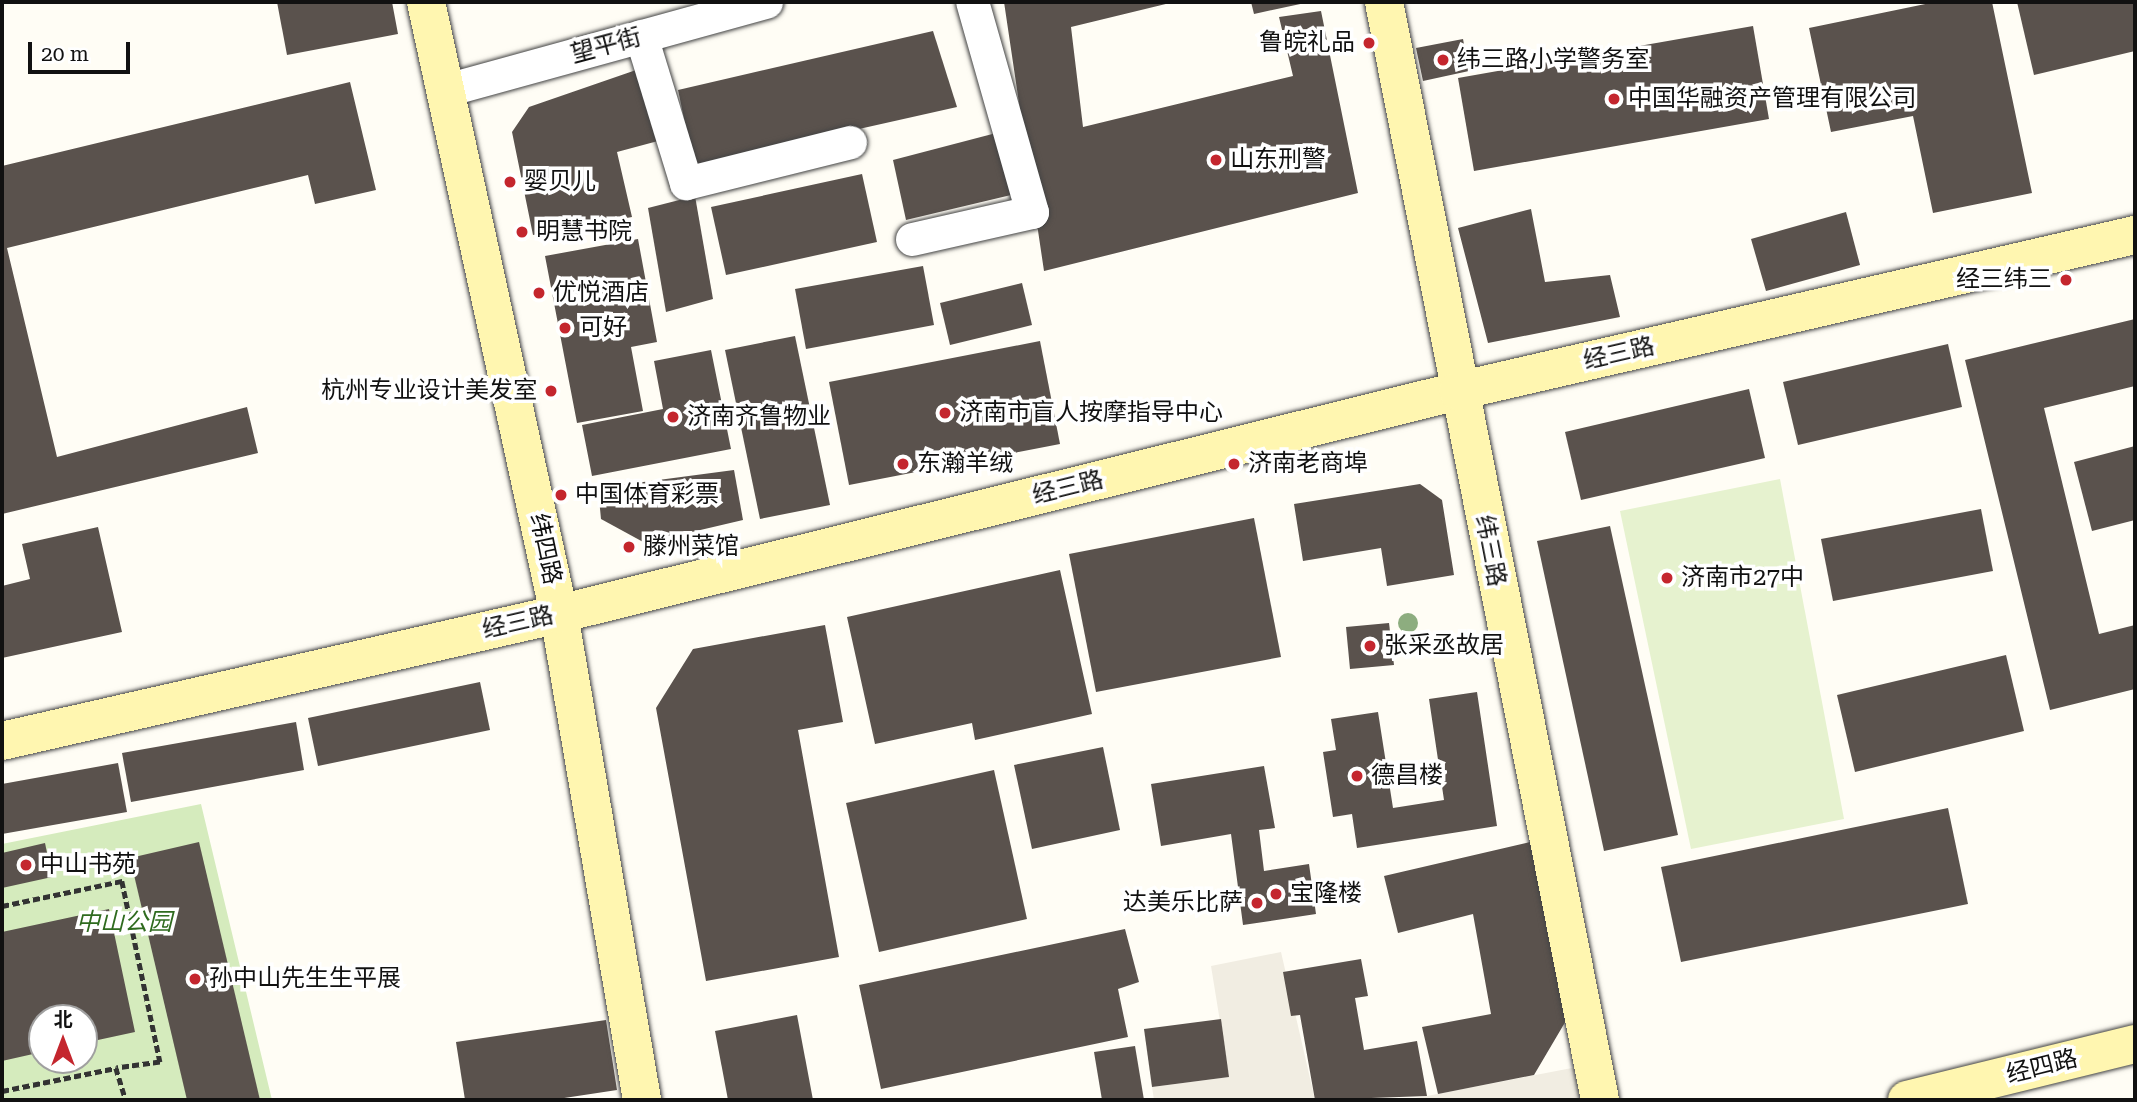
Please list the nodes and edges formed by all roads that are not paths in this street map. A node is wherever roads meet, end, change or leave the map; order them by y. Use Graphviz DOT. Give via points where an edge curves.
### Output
graph roads {
  1 [pos="426,2"];
  2 [pos="766,2"];
  3 [pos="972,2"];
  4 [pos="1384,2"];
  5 [pos="641,36"];
  6 [pos="446,90"];
  7 [pos="850,142"];
  8 [pos="2135,235"];
  9 [pos="912,239"];
  10 [pos="1458,391"];
  11 [pos="559,614"];
  12 [pos="2,741"];
  13 [pos="2135,1044"];
  14 [pos="642,1100"];
  15 [pos="1600,1100"];
  16 [pos="1907,1100"];
  1 -- 6 [label="street, 纬四路"];
  2 -- 5 [label="street, 望平街"];
  3 -- 9 [label="street" via="1032,212"];
  4 -- 10 [label="street, 纬三路"];
  5 -- 6 [label="street, 望平街"];
  5 -- 7 [label="street" via="686,183"];
  6 -- 11 [label="street, 纬四路"];
  8 -- 10 [label="street, 经三路"];
  10 -- 11 [label="street, 经三路"];
  10 -- 15 [label="street, 纬三路"];
  11 -- 12 [label="street, 经三路"];
  11 -- 14 [label="street, 纬四路"];
  13 -- 16 [label="street, 经四路"];
}
